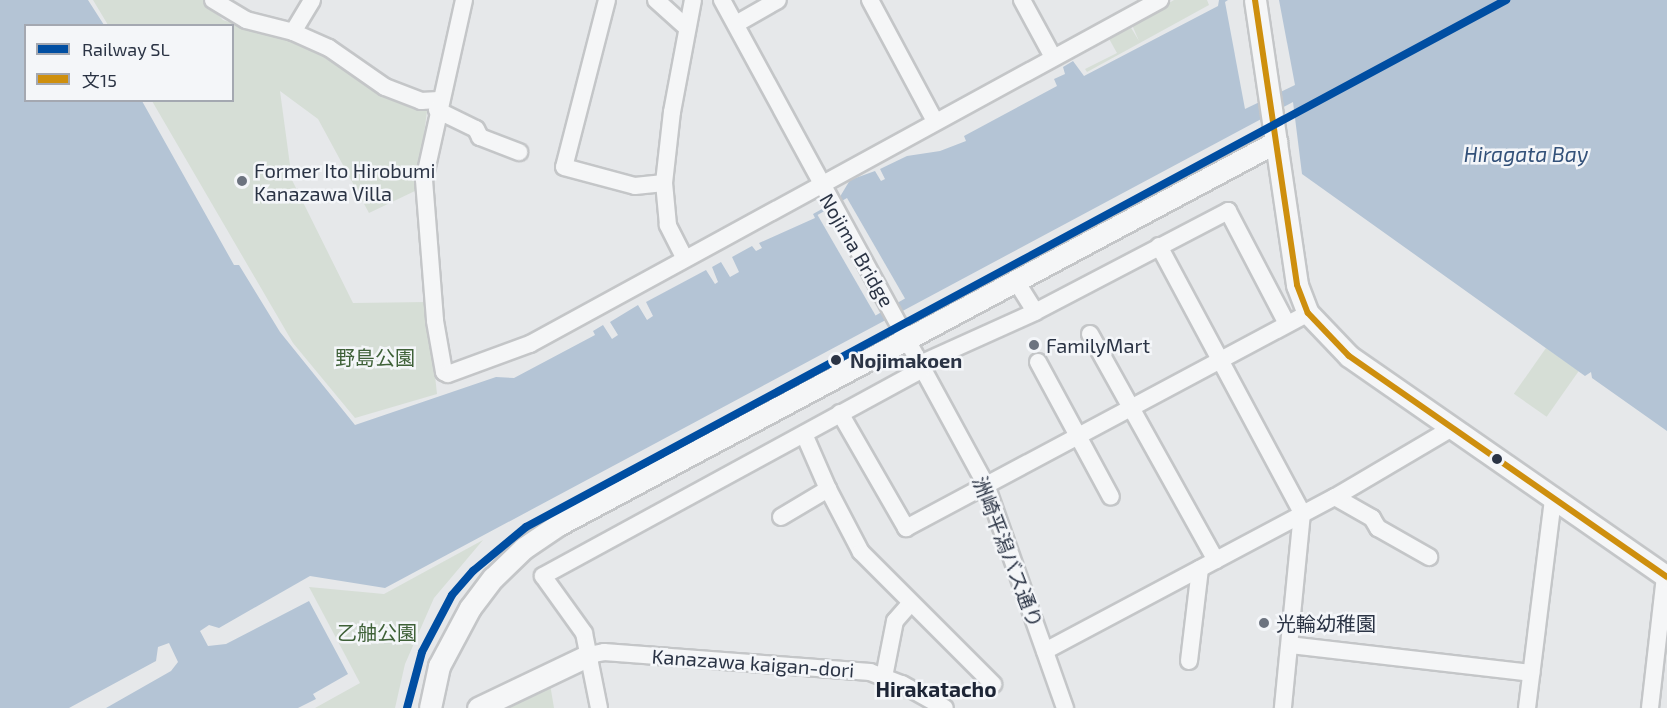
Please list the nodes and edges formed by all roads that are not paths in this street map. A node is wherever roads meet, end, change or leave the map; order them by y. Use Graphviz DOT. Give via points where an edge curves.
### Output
graph roads {
  1 [pos="213,0"];
  2 [pos="312,0"];
  3 [pos="464,0"];
  4 [pos="608,0"];
  5 [pos="656,0"];
  6 [pos="693,0"];
  7 [pos="722,0"];
  8 [pos="778,0"];
  9 [pos="870,0"];
  10 [pos="1022,0"];
  11 [pos="1160,0"];
  12 [pos="1255,0"];
  13 [pos="736,24"];
  14 [pos="687,28"];
  15 [pos="293,32"];
  16 [pos="1053,57"];
  17 [pos="438,104"];
  18 [pos="935,121"];
  19 [pos="1276,142"];
  20 [pos="519,152"];
  21 [pos="664,183"];
  22 [pos="819,183"];
  23 [pos="1158,246"];
  24 [pos="684,257"];
  25 [pos="1016,281"];
  26 [pos="1035,312"];
  27 [pos="1308,314"];
  28 [pos="1287,324"];
  29 [pos="1090,334"];
  30 [pos="908,339"];
  31 [pos="1220,361"];
  32 [pos="1038,362"];
  33 [pos="921,367"];
  34 [pos="1131,409"];
  35 [pos="840,413"];
  36 [pos="1452,428"];
  37 [pos="804,434"];
  38 [pos="1076,438"];
  39 [pos="986,485"];
  40 [pos="828,489"];
  41 [pos="1335,496"];
  42 [pos="1111,497"];
  43 [pos="1553,498"];
  44 [pos="1302,513"];
  45 [pos="781,517"];
  46 [pos="1429,557"];
  47 [pos="1215,560"];
  48 [pos="1200,569"];
  49 [pos="1666,577"];
  50 [pos="910,604"];
  51 [pos="1290,645"];
  52 [pos="1045,651"];
  53 [pos="589,655"];
  54 [pos="1189,661"];
  55 [pos="1531,673"];
  56 [pos="884,677"];
  57 [pos="993,684"];
  58 [pos="940,706"];
  59 [pos="430,708"];
  60 [pos="478,708"];
  61 [pos="599,708"];
  62 [pos="1065,708"];
  63 [pos="1283,708"];
  64 [pos="1527,708"];
  65 [pos="1650,708"];
  1 -- 15 [label="street" via="246,20"];
  2 -- 15 [label="street"];
  3 -- 17 [label="street"];
  4 -- 21 [label="street" via="564,167 634,186"];
  5 -- 14 [label="street"];
  6 -- 14 [label="street"];
  7 -- 13 [label="street, Nojima Bridge"];
  8 -- 13 [label="street"];
  9 -- 18 [label="street"];
  10 -- 16 [label="street"];
  11 -- 16 [label="street"];
  12 -- 19 [label="street"];
  13 -- 22 [label="street, Nojima Bridge"];
  14 -- 21 [label="street"];
  15 -- 17 [label="street" via="329,48 386,87"];
  16 -- 18 [label="street"];
  17 -- 20 [label="street" via="476,129 480,137"];
  17 -- 24 [label="street" via="423,180 428,256 444,372 448,374 530,344"];
  18 -- 22 [label="street"];
  19 -- 25 [label="street"];
  19 -- 27 [label="street" via="1297,285"];
  21 -- 24 [label="street" via="668,225"];
  22 -- 24 [label="street"];
  22 -- 30 [label="street, Nojima Bridge"];
  23 -- 26 [label="street"];
  23 -- 28 [label="street" via="1228,211"];
  23 -- 31 [label="street"];
  25 -- 26 [label="street"];
  25 -- 30 [label="street"];
  26 -- 33 [label="street"];
  27 -- 28 [label="street"];
  27 -- 36 [label="street" via="1350,356"];
  28 -- 31 [label="street"];
  29 -- 34 [label="street"];
  30 -- 33 [label="street, 洲崎平潟バス通り"];
  30 -- 59 [label="street" via="558,525 524,548 493,578 452,638 440,666"];
  31 -- 34 [label="street"];
  31 -- 44 [label="street"];
  32 -- 38 [label="street"];
  33 -- 35 [label="street"];
  33 -- 39 [label="street, 洲崎平潟バス通り"];
  34 -- 38 [label="street"];
  34 -- 47 [label="street"];
  35 -- 37 [label="street"];
  35 -- 39 [label="street" via="906,528"];
  36 -- 41 [label="street"];
  36 -- 43 [label="street"];
  37 -- 40 [label="street"];
  37 -- 53 [label="street" via="543,576 584,633"];
  38 -- 39 [label="street"];
  38 -- 42 [label="street"];
  39 -- 52 [label="street, 洲崎平潟バス通り"];
  40 -- 45 [label="street"];
  40 -- 50 [label="street" via="852,541"];
  41 -- 44 [label="street"];
  41 -- 46 [label="street" via="1372,518 1377,528"];
  43 -- 49 [label="street"];
  43 -- 55 [label="street"];
  44 -- 47 [label="street"];
  44 -- 51 [label="street"];
  47 -- 48 [label="street"];
  48 -- 52 [label="street"];
  48 -- 54 [label="street"];
  49 -- 65 [label="street"];
  50 -- 56 [label="street" via="895,621"];
  50 -- 57 [label="street"];
  51 -- 55 [label="street"];
  51 -- 63 [label="street"];
  52 -- 62 [label="street, 洲崎平潟バス通り"];
  53 -- 56 [label="street, Kanazawa kaigan-dori" via="604,652 870,672"];
  53 -- 60 [label="street"];
  53 -- 61 [label="street"];
  55 -- 64 [label="street"];
  56 -- 58 [label="street, Kanazawa kaigan-dori"];
}
